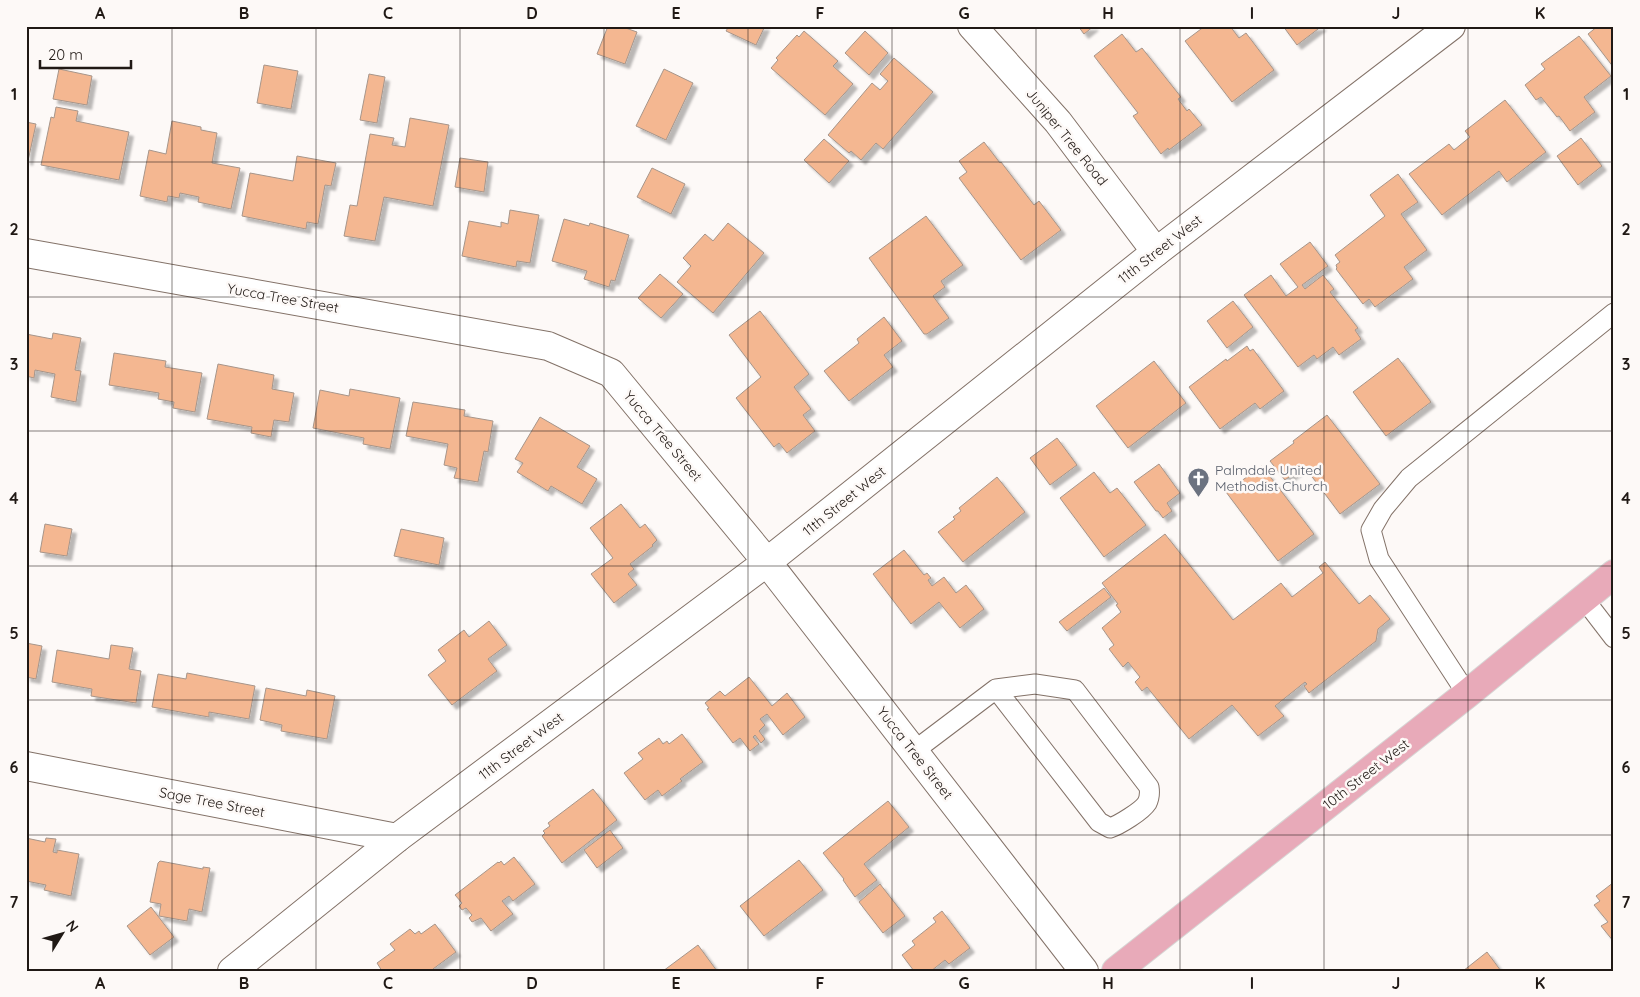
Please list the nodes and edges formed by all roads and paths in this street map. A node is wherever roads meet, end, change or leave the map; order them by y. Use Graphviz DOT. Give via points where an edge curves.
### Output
graph roads {
  1 [pos="972,26"];
  2 [pos="1451,26"];
  3 [pos="26,252"];
  4 [pos="1156,252"];
  5 [pos="1614,313"];
  6 [pos="767,562"];
  7 [pos="1614,574"];
  8 [pos="1584,598"];
  9 [pos="1614,638"];
  10 [pos="996,689"];
  11 [pos="1467,694"];
  12 [pos="914,751"];
  13 [pos="26,766"];
  14 [pos="397,838"];
  15 [pos="232,971"];
  16 [pos="1084,971"];
  17 [pos="1116,971"];
  1 -- 4 [label="street, Juniper Tree Road" via="1058,122"];
  2 -- 4 [label="street, 11th Street West"];
  3 -- 6 [label="street, Yucca Tree Street" via="548,346 611,373"];
  4 -- 6 [label="street, 11th Street West"];
  5 -- 11 [label="lane" via="1409,478 1383,509 1371,530 1379,559"];
  6 -- 12 [label="street, Yucca Tree Street"];
  6 -- 14 [label="street, 11th Street West"];
  7 -- 8 [label="main road, 10th Street West"];
  8 -- 9 [label="lane"];
  8 -- 11 [label="main road, 10th Street West"];
  10 -- 10 [label="lane" via="1099,822 1110,828 1120,825 1146,804 1149,787 1075,690 1035,684"];
  10 -- 12 [label="lane"];
  11 -- 17 [label="main road, 10th Street West"];
  12 -- 16 [label="street, Yucca Tree Street"];
  13 -- 14 [label="street, Sage Tree Street"];
  14 -- 15 [label="street, 11th Street West"];
}
